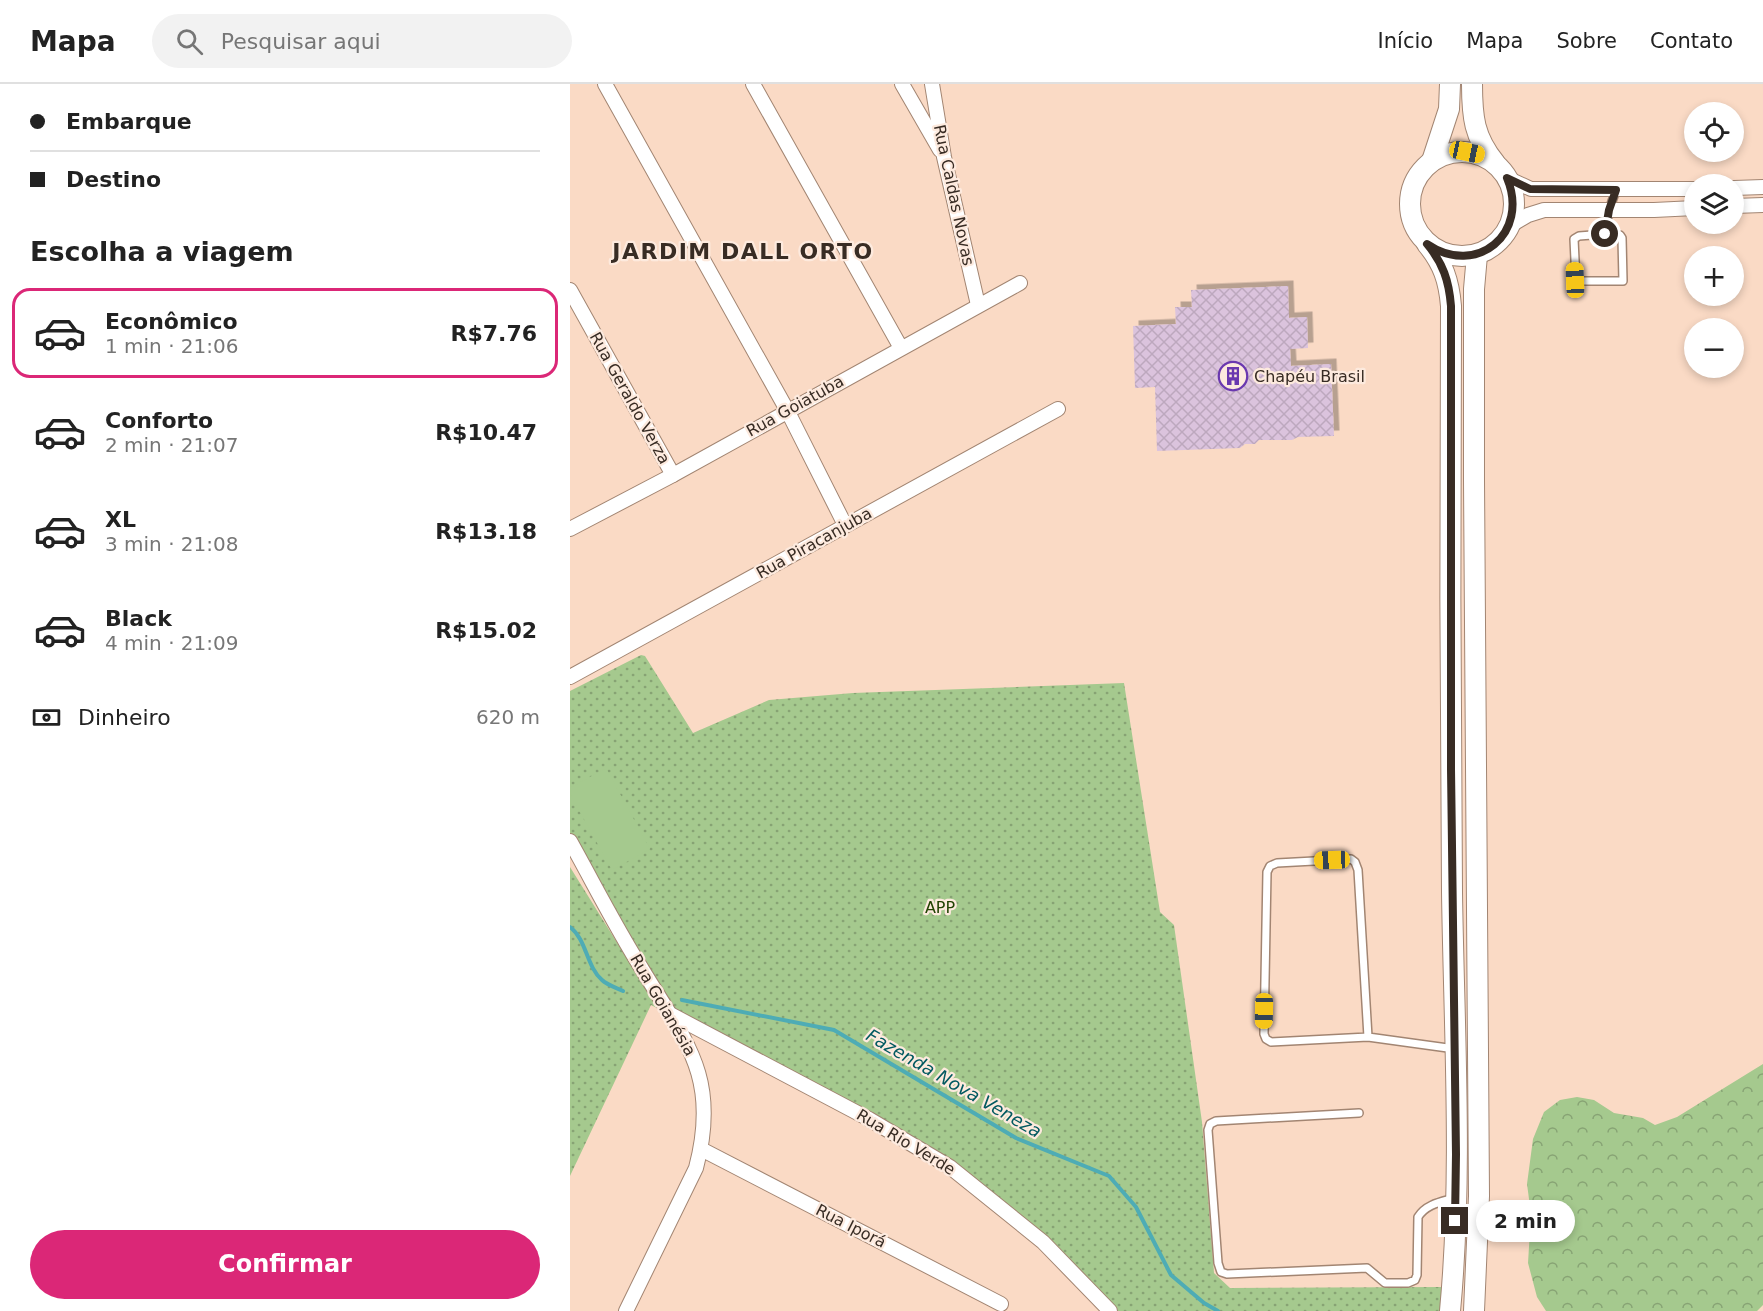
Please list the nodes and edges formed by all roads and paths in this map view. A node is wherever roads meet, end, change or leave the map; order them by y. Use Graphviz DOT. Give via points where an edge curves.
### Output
graph roads {
  1 [pos="605,84"];
  2 [pos="753,84"];
  3 [pos="902,84"];
  4 [pos="932,84"];
  5 [pos="1450,84"];
  6 [pos="1472,84"];
  7 [pos="944,157"];
  8 [pos="1432,161"];
  9 [pos="1503,172"];
  10 [pos="1744,188"];
  11 [pos="1763,188"];
  12 [pos="1684,189"];
  13 [pos="1616,190"];
  14 [pos="1654,190"];
  15 [pos="1763,205"];
  16 [pos="1744,206"];
  17 [pos="1684,209"];
  18 [pos="1609,210"];
  19 [pos="1654,210"];
  20 [pos="1506,228"];
  21 [pos="1605,234"];
  22 [pos="1427,244"];
  23 [pos="1476,255"];
  24 [pos="1020,283"];
  25 [pos="570,290"];
  26 [pos="978,305"];
  27 [pos="901,348"];
  28 [pos="1058,409"];
  29 [pos="787,410"];
  30 [pos="673,475"];
  31 [pos="845,525"];
  32 [pos="570,529"];
  33 [pos="570,677"];
  34 [pos="570,841"];
  35 [pos="672,1015"];
  36 [pos="1368,1037"];
  37 [pos="1455,1049"];
  38 [pos="1359,1113"];
  39 [pos="701,1149"];
  40 [pos="1455,1198"];
  41 [pos="1001,1304"];
  42 [pos="1103,1308"];
  43 [pos="626,1311"];
  44 [pos="1450,1311"];
  45 [pos="1474,1311"];
  1 -- 29 [label="street"];
  2 -- 27 [label="street"];
  3 -- 7 [label="street"];
  4 -- 7 [label="street, Rua Caldas Novas"];
  5 -- 8 [label="street" via="1449,110"];
  6 -- 9 [label="street" via="1476,132"];
  7 -- 26 [label="street, Rua Caldas Novas"];
  8 -- 9 [label="street" via="1443,155 1467,152 1479,155"];
  8 -- 22 [label="street" via="1413,186 1409,206 1414,227"];
  9 -- 13 [label="street" via="1530,189"];
  9 -- 20 [label="street" via="1514,204"];
  10 -- 11 [label="street"];
  12 -- 14 [label="street"];
  13 -- 14 [label="street"];
  13 -- 18 [label="lane"];
  14 -- 19 [label="street"];
  15 -- 16 [label="street"];
  17 -- 19 [label="street"];
  18 -- 19 [label="street"];
  18 -- 20 [label="street" via="1544,210"];
  18 -- 21 [label="lane"];
  20 -- 23 [label="street" via="1499,241"];
  21 -- 21 [label="lane" via="1574,239 1576,281 1623,281 1621,236"];
  22 -- 23 [label="street" via="1450,255"];
  22 -- 37 [label="street" via="1446,274 1451,306"];
  23 -- 45 [label="street" via="1479,1196"];
  24 -- 26 [label="street, Rua Goiatuba"];
  25 -- 30 [label="street, Rua Geraldo Verza"];
  26 -- 27 [label="street, Rua Goiatuba"];
  27 -- 29 [label="street, Rua Goiatuba"];
  28 -- 31 [label="street, Rua Piracanjuba"];
  29 -- 30 [label="street, Rua Goiatuba"];
  29 -- 31 [label="street"];
  30 -- 32 [label="street, Rua Goiatuba"];
  31 -- 33 [label="street, Rua Piracanjuba"];
  34 -- 35 [label="street, Rua Goianésia" via="642,970"];
  35 -- 39 [label="street, Rua Goianésia" via="700,1074 704,1097"];
  35 -- 42 [label="street, Rua Rio Verde" via="869,1119 950,1167 1043,1242 1086,1284"];
  36 -- 36 [label="lane" via="1266,1040 1270,866 1351,859 1355,862"];
  36 -- 37 [label="lane"];
  37 -- 40 [label="street"];
  38 -- 40 [label="lane" via="1210,1124 1221,1272 1367,1268 1384,1283 1408,1283 1417,1275 1418,1217 1423,1209"];
  39 -- 41 [label="street, Rua Iporá"];
  39 -- 43 [label="street, Rua Goianésia" via="676,1212"];
  40 -- 44 [label="street"];
}
